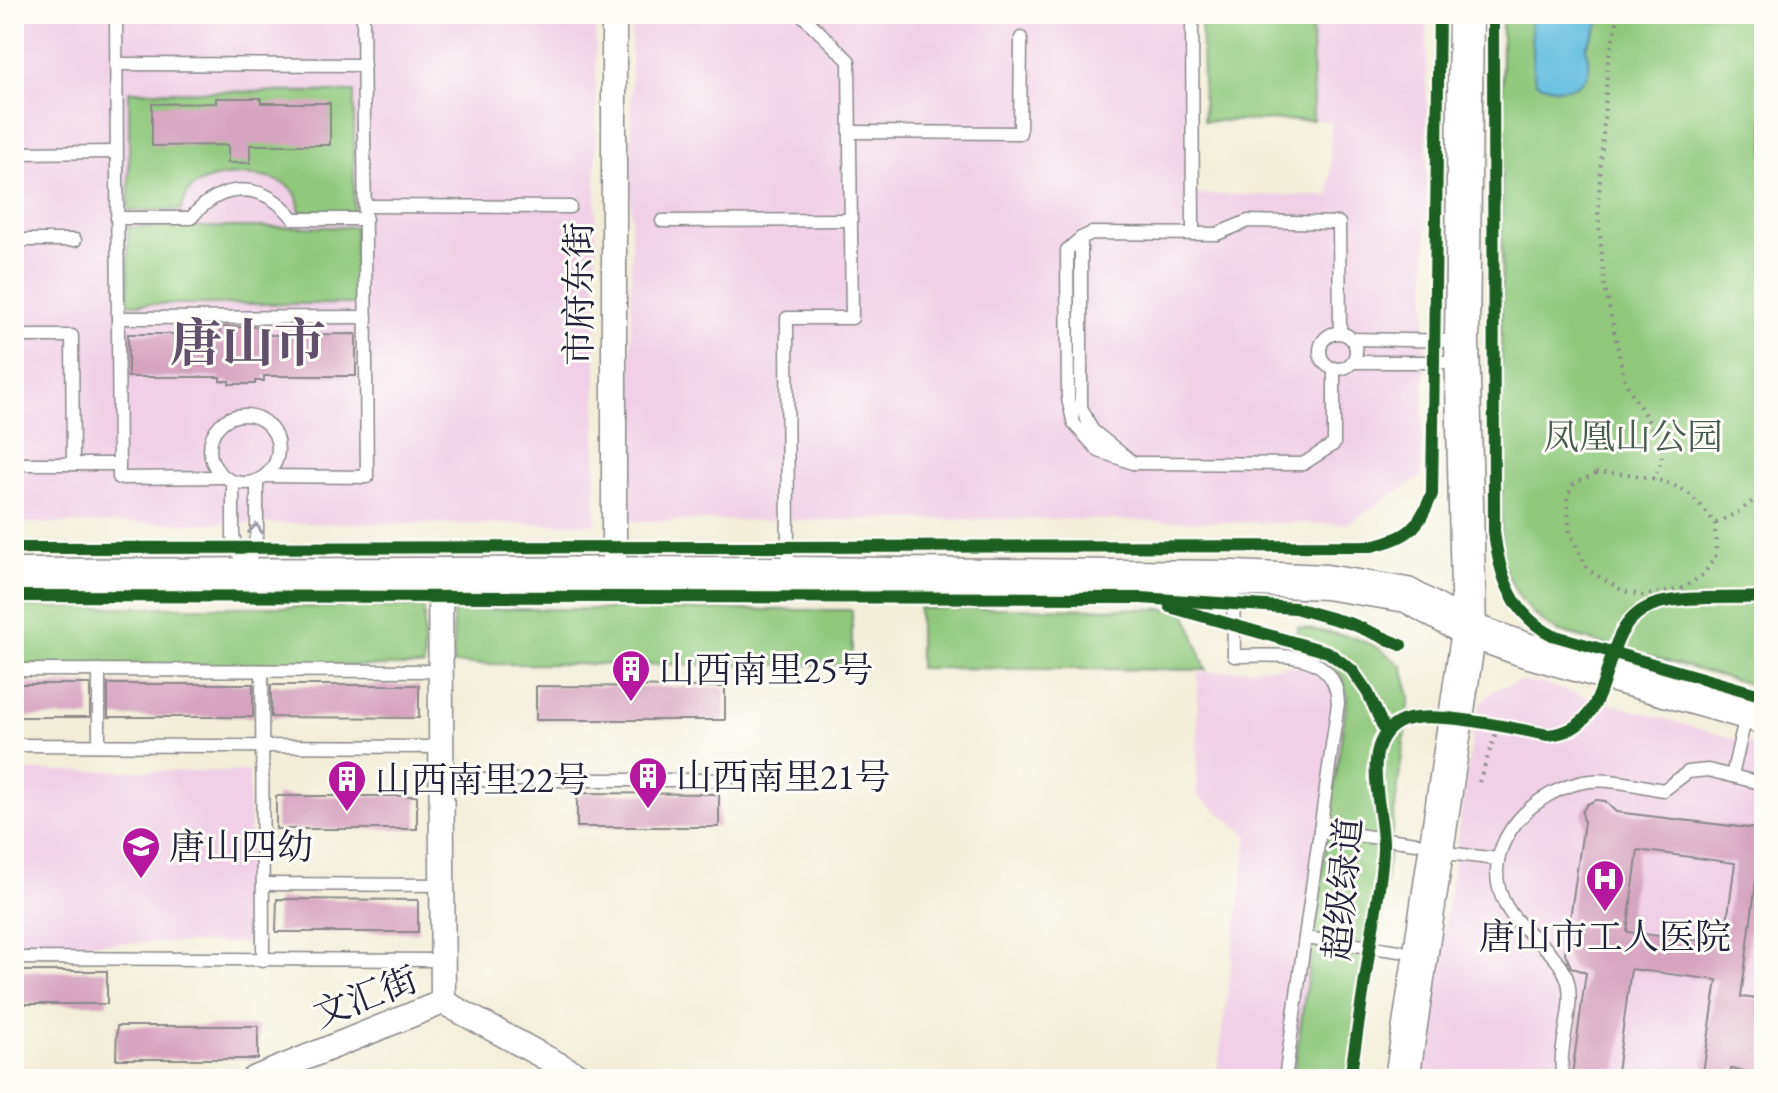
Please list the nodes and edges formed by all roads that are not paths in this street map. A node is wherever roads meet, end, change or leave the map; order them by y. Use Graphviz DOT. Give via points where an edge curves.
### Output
graph roads {
  1 [pos="116,14"];
  2 [pos="363,14"];
  3 [pos="614,14"];
  4 [pos="801,14"];
  5 [pos="1192,14"];
  6 [pos="1466,14"];
  7 [pos="1021,38"];
  8 [pos="116,64"];
  9 [pos="364,65"];
  10 [pos="850,132"];
  11 [pos="116,152"];
  12 [pos="14,153"];
  13 [pos="570,207"];
  14 [pos="366,213"];
  15 [pos="117,218"];
  16 [pos="851,220"];
  17 [pos="662,221"];
  18 [pos="1193,234"];
  19 [pos="14,240"];
  20 [pos="75,240"];
  21 [pos="366,317"];
  22 [pos="118,318"];
  23 [pos="1340,332"];
  24 [pos="14,336"];
  25 [pos="1352,339"];
  26 [pos="1462,352"];
  27 [pos="1352,362"];
  28 [pos="1334,368"];
  29 [pos="14,464"];
  30 [pos="73,464"];
  31 [pos="119,464"];
  32 [pos="261,479"];
  33 [pos="228,480"];
  34 [pos="788,574"];
  35 [pos="245,575"];
  36 [pos="440,575"];
  37 [pos="614,575"];
  38 [pos="14,576"];
  39 [pos="1233,578"];
  40 [pos="1469,630"];
  41 [pos="14,670"];
  42 [pos="99,670"];
  43 [pos="262,671"];
  44 [pos="440,671"];
  45 [pos="1755,714"];
  46 [pos="14,745"];
  47 [pos="99,745"];
  48 [pos="262,746"];
  49 [pos="441,747"];
  50 [pos="1732,776"];
  51 [pos="441,780"];
  52 [pos="728,780"];
  53 [pos="1764,784"];
  54 [pos="1320,830"];
  55 [pos="1426,848"];
  56 [pos="1498,859"];
  57 [pos="263,884"];
  58 [pos="442,885"];
  59 [pos="1305,938"];
  60 [pos="1400,951"];
  61 [pos="14,958"];
  62 [pos="263,960"];
  63 [pos="441,960"];
  64 [pos="443,1002"];
  65 [pos="253,1079"];
  66 [pos="585,1079"];
  67 [pos="1285,1079"];
  68 [pos="1381,1079"];
  69 [pos="1402,1079"];
  70 [pos="1563,1079"];
  1 -- 8 [label="lane"];
  2 -- 9 [label="lane"];
  3 -- 37 [label="street, 市府东街"];
  4 -- 10 [label="lane" via="849,61"];
  5 -- 18 [label="lane"];
  6 -- 26 [label="street"];
  7 -- 10 [label="lane" via="1020,133"];
  8 -- 9 [label="lane"];
  8 -- 11 [label="lane"];
  9 -- 14 [label="lane"];
  10 -- 16 [label="lane"];
  11 -- 12 [label="lane"];
  11 -- 15 [label="lane"];
  13 -- 14 [label="lane"];
  14 -- 15 [label="lane" via="294,219 281,202 256,192 228,191 205,202 191,218"];
  14 -- 21 [label="lane"];
  15 -- 22 [label="lane"];
  16 -- 17 [label="lane"];
  16 -- 34 [label="lane" via="852,318 787,318"];
  18 -- 23 [label="lane" via="1217,234 1248,221 1339,223"];
  18 -- 28 [label="lane" via="1092,233 1067,250 1068,399 1074,424 1099,451 1133,463 1303,464 1334,444"];
  19 -- 20 [label="lane"];
  21 -- 22 [label="lane"];
  21 -- 32 [label="lane" via="367,477"];
  22 -- 31 [label="lane"];
  23 -- 25 [label="lane"];
  23 -- 28 [label="lane" via="1328,335 1320,345 1323,362"];
  24 -- 30 [label="lane" via="72,336"];
  25 -- 26 [label="lane"];
  25 -- 27 [label="lane"];
  26 -- 27 [label="lane"];
  26 -- 40 [label="street"];
  27 -- 28 [label="lane"];
  29 -- 30 [label="lane"];
  30 -- 31 [label="lane"];
  31 -- 33 [label="lane" via="119,478"];
  32 -- 33 [label="lane" via="241,484"];
  32 -- 33 [label="lane" via="278,459 277,438 264,421 244,415 224,422 211,439 211,460"];
  35 -- 32 [label="lane, one-way" via="257,534"];
  33 -- 35 [label="lane" via="233,536"];
  34 -- 37 [label="street"];
  34 -- 39 [label="street"];
  35 -- 36 [label="street"];
  35 -- 38 [label="street"];
  36 -- 37 [label="street"];
  36 -- 44 [label="street"];
  39 -- 40 [label="street" via="1326,582 1407,595"];
  39 -- 54 [label="lane" via="1234,656 1307,659 1332,675 1338,703"];
  40 -- 45 [label="street"];
  40 -- 55 [label="street" via="1438,681"];
  41 -- 42 [label="lane"];
  42 -- 43 [label="lane"];
  42 -- 47 [label="lane"];
  43 -- 44 [label="lane"];
  43 -- 48 [label="lane"];
  44 -- 49 [label="street"];
  45 -- 50 [label="lane"];
  46 -- 47 [label="lane"];
  47 -- 48 [label="lane"];
  48 -- 49 [label="lane"];
  48 -- 57 [label="lane"];
  49 -- 51 [label="street"];
  50 -- 53 [label="lane"];
  50 -- 56 [label="lane" via="1688,772 1664,790 1601,780 1578,783 1529,809 1504,838"];
  51 -- 52 [label="lane"];
  51 -- 58 [label="street"];
  54 -- 55 [label="lane"];
  54 -- 59 [label="lane"];
  55 -- 56 [label="lane"];
  55 -- 60 [label="street"];
  55 -- 69 [label="street"];
  56 -- 70 [label="lane" via="1505,904 1566,977"];
  57 -- 58 [label="lane"];
  57 -- 62 [label="lane"];
  58 -- 63 [label="street"];
  59 -- 60 [label="lane"];
  59 -- 67 [label="lane"];
  60 -- 68 [label="street"];
  61 -- 62 [label="lane"];
  62 -- 63 [label="lane"];
  63 -- 64 [label="street"];
  64 -- 65 [label="street, 文汇街"];
  64 -- 66 [label="street, 文汇街"];
}
